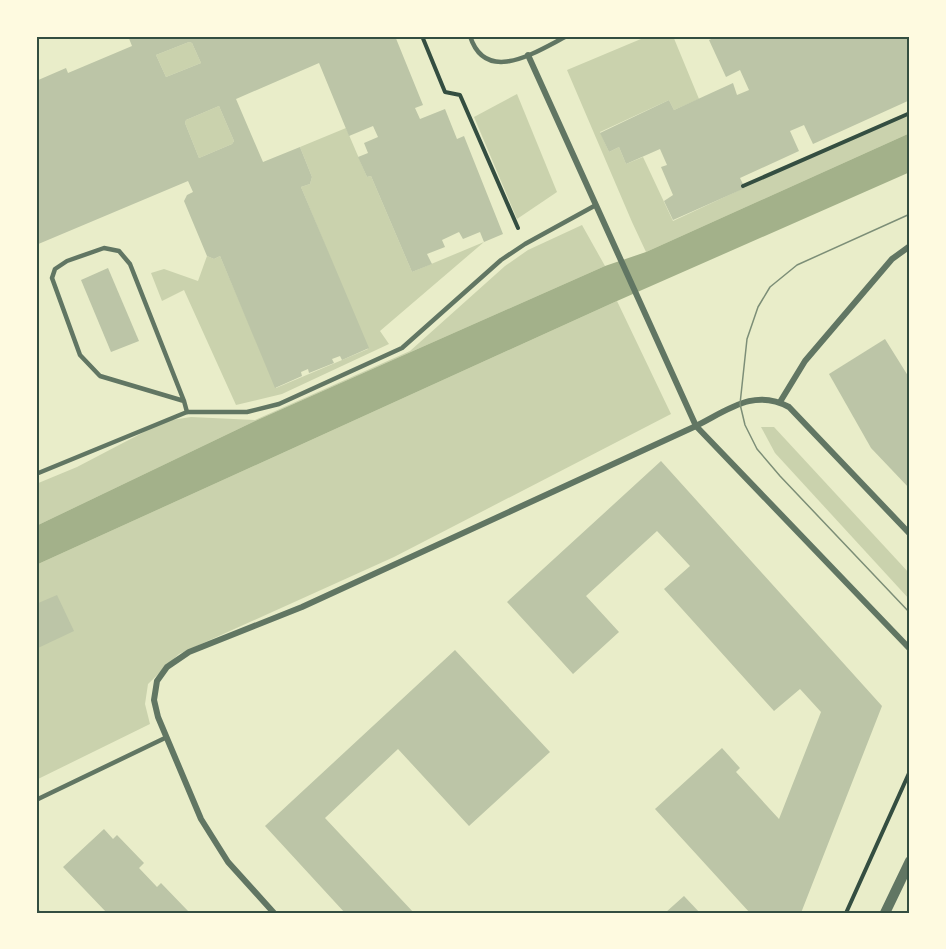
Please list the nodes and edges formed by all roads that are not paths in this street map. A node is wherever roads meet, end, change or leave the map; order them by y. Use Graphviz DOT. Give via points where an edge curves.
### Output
graph roads {
  1 [pos="470,36"];
  2 [pos="567,36"];
  3 [pos="528,55"];
  4 [pos="596,205"];
  5 [pos="910,246"];
  6 [pos="184,401"];
  7 [pos="780,402"];
  8 [pos="187,412"];
  9 [pos="696,426"];
  10 [pos="36,474"];
  11 [pos="910,534"];
  12 [pos="910,649"];
  13 [pos="165,738"];
  14 [pos="36,800"];
  15 [pos="910,861"];
  16 [pos="36,909"];
  17 [pos="38,913"];
  18 [pos="274,913"];
  19 [pos="885,913"];
  1 -- 3 [label="lane" via="472,45 490,62 504,63"];
  2 -- 3 [label="lane"];
  3 -- 4 [label="street"];
  4 -- 8 [label="lane" via="501,260 402,348 279,404 247,412"];
  4 -- 9 [label="street"];
  5 -- 7 [label="street" via="892,260 805,361"];
  6 -- 6 [label="lane" via="130,264 119,251 104,248 55,269 52,278 80,355 100,376"];
  6 -- 8 [label="lane"];
  7 -- 9 [label="street" via="755,399"];
  7 -- 11 [label="street"];
  8 -- 10 [label="lane"];
  9 -- 12 [label="street"];
  9 -- 13 [label="street" via="313,602 189,652 167,667 157,681 154,700"];
  13 -- 14 [label="lane"];
  13 -- 18 [label="street" via="201,819 228,862"];
  15 -- 19 [label="street"];
  16 -- 17 [label="lane"];
}
